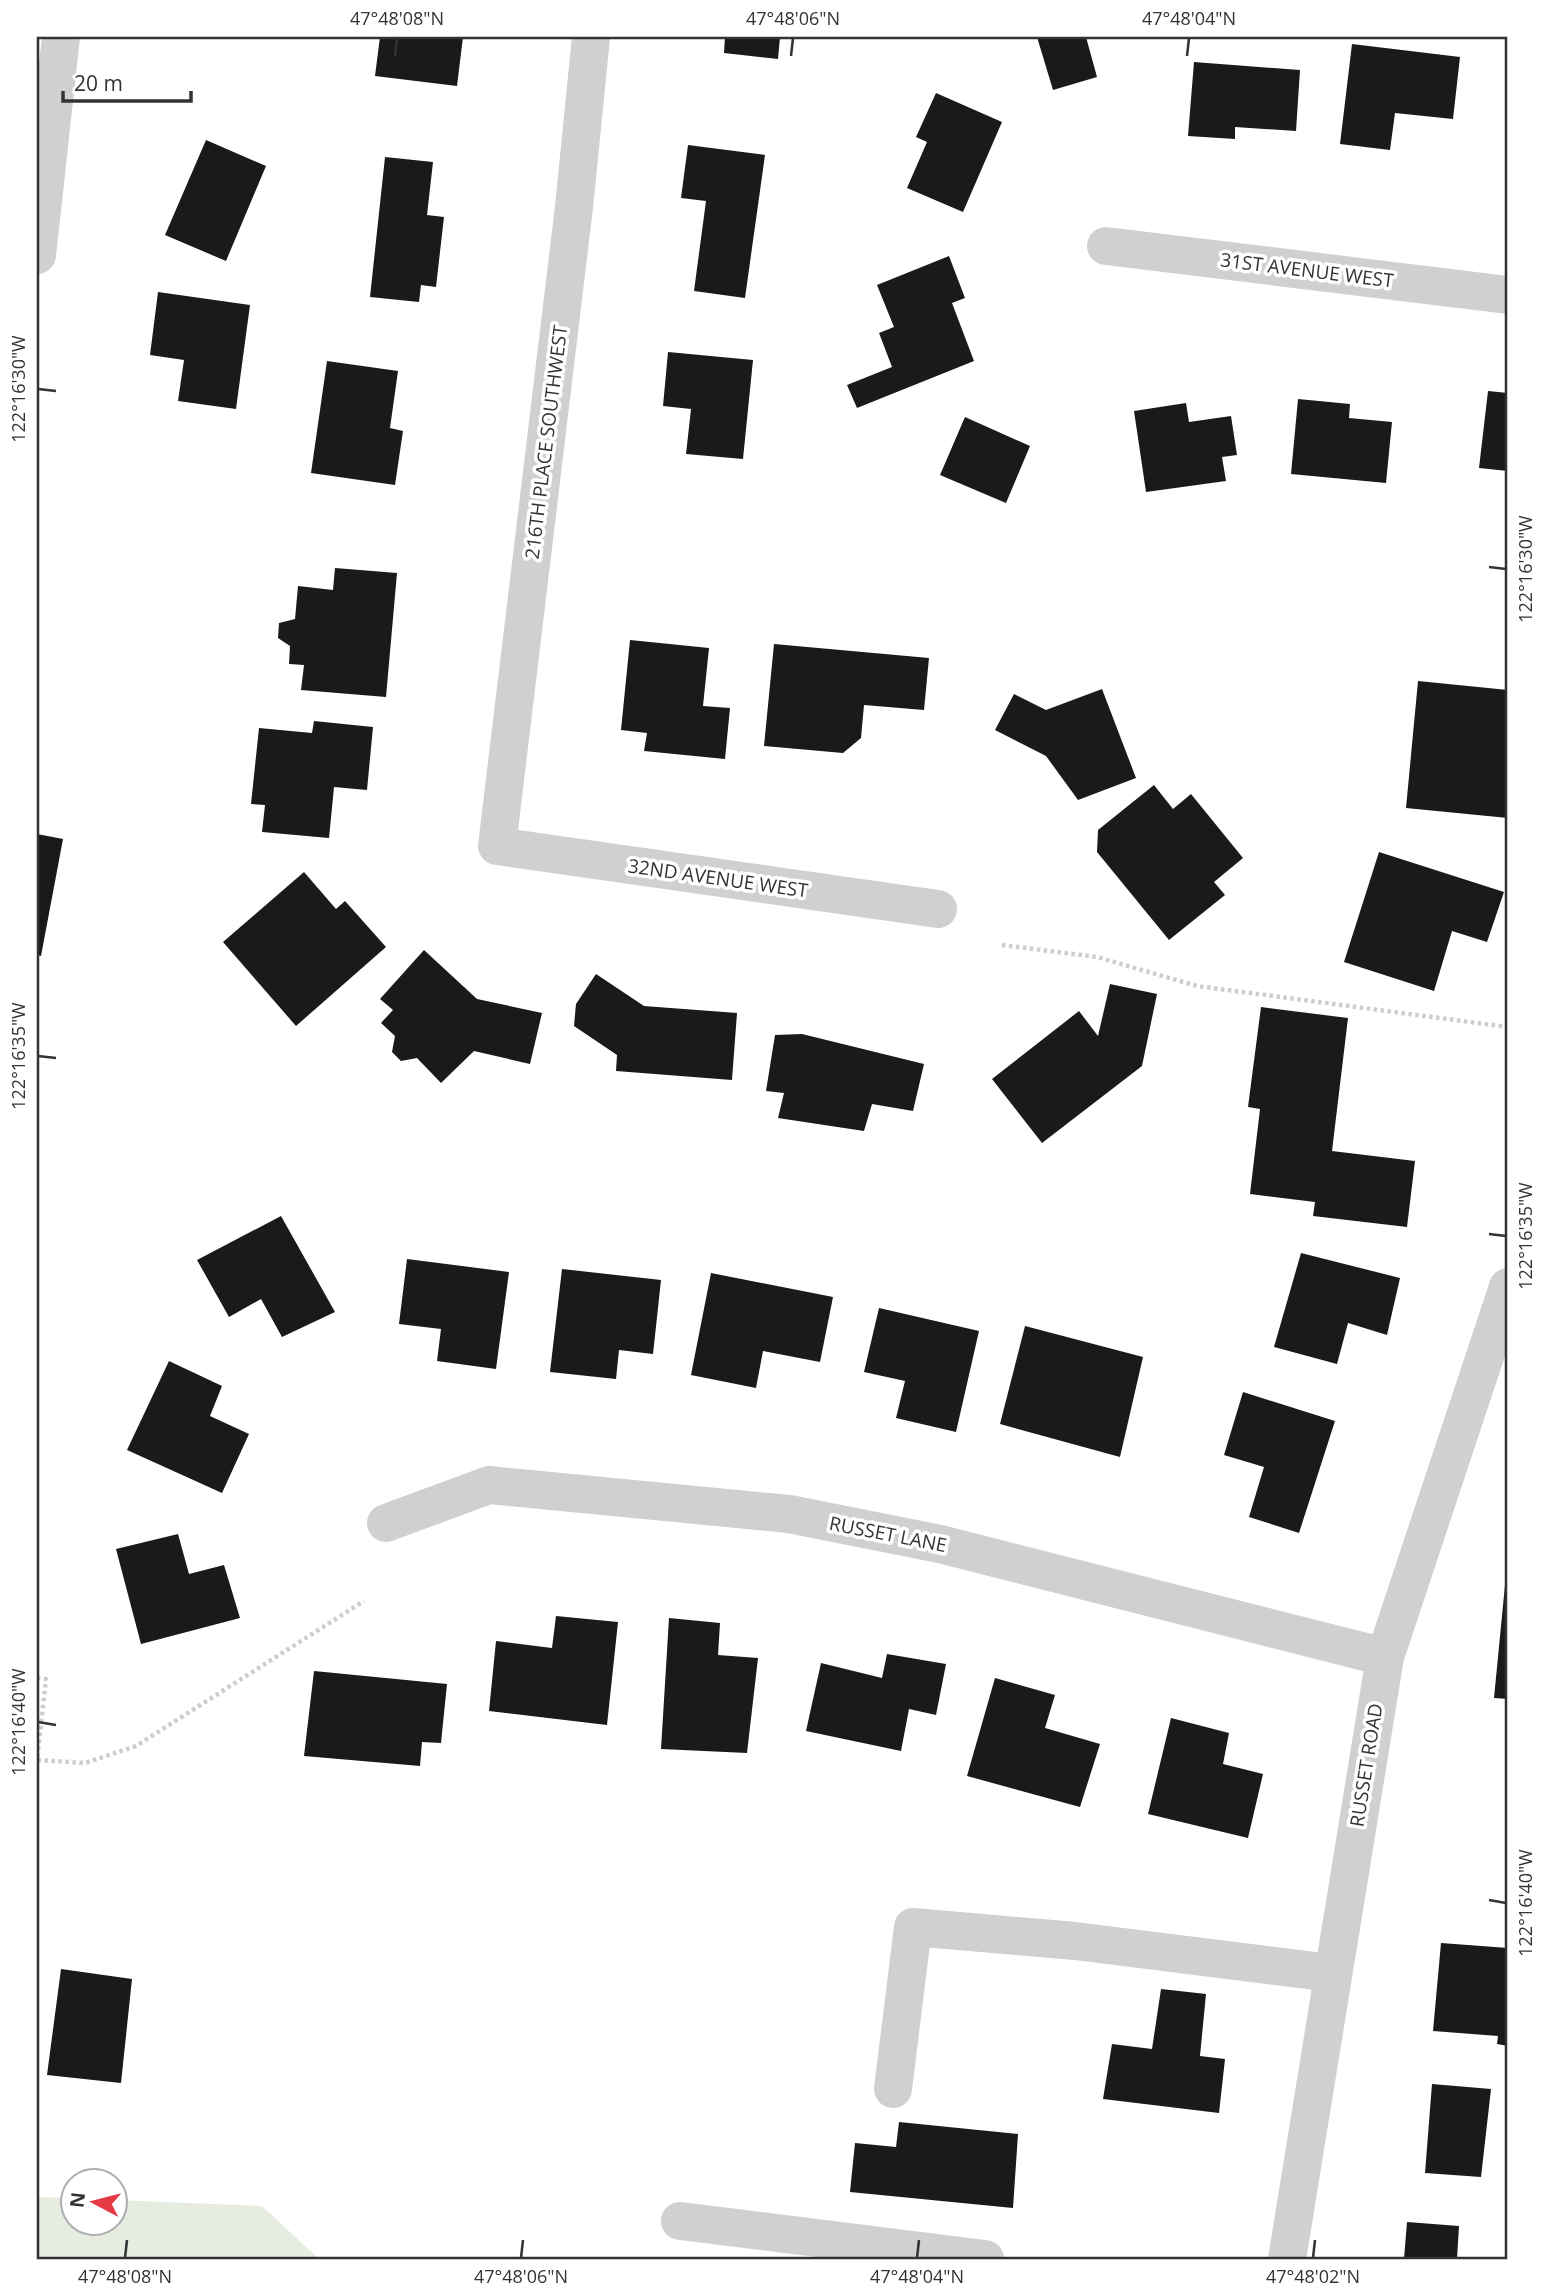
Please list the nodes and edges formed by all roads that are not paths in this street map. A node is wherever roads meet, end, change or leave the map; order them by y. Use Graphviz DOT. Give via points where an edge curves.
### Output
graph roads {
  1 [pos="61,37"];
  2 [pos="590,37"];
  3 [pos="1106,246"];
  4 [pos="37,255"];
  5 [pos="1508,295"];
  6 [pos="497,846"];
  7 [pos="938,909"];
  8 [pos="1508,1287"];
  9 [pos="386,1523"];
  10 [pos="1385,1657"];
  11 [pos="1331,1973"];
  12 [pos="893,2089"];
  13 [pos="680,2221"];
  14 [pos="985,2259"];
  15 [pos="1287,2259"];
  1 -- 4 [label="street"];
  2 -- 6 [label="street, 216TH PLACE SOUTHWEST" via="574,207"];
  3 -- 5 [label="street, 31ST AVENUE WEST"];
  6 -- 7 [label="street, 32ND AVENUE WEST"];
  8 -- 10 [label="street, RUSSET ROAD"];
  9 -- 10 [label="street, RUSSET LANE" via="489,1485 789,1514 940,1544"];
  10 -- 11 [label="street, RUSSET ROAD"];
  11 -- 12 [label="street" via="1075,1941 912,1927"];
  11 -- 15 [label="street, RUSSET ROAD"];
  13 -- 14 [label="street"];
}
